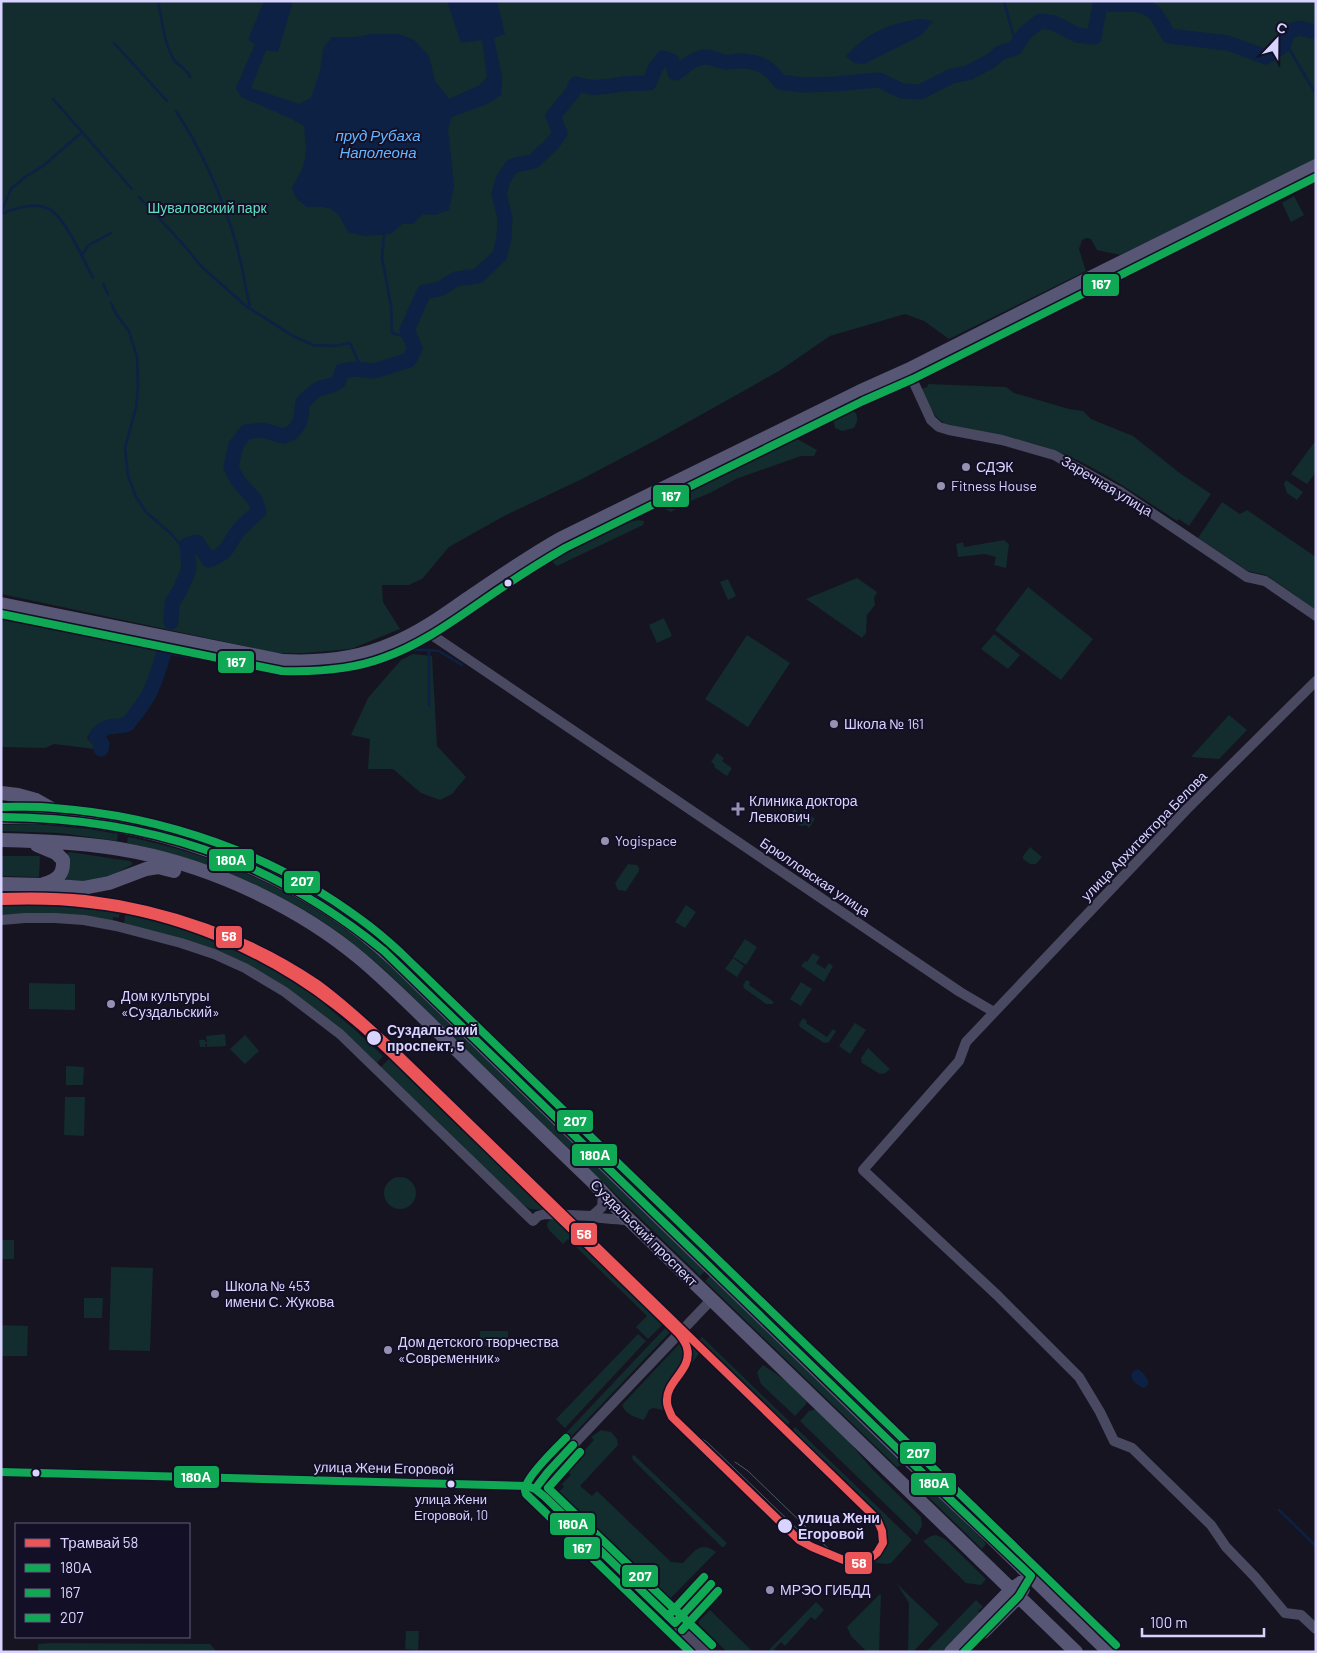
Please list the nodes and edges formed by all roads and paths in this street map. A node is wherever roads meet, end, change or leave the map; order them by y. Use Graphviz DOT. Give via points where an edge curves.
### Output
graph roads {
  1 [pos="1316,166"];
  2 [pos="908,370"];
  3 [pos="1,604"];
  4 [pos="1316,616"];
  5 [pos="423,629"];
  6 [pos="1316,681"];
  7 [pos="1,793"];
  8 [pos="1,817"];
  9 [pos="71,820"];
  10 [pos="1,840"];
  11 [pos="22,840"];
  12 [pos="212,874"];
  13 [pos="1,884"];
  14 [pos="43,884"];
  15 [pos="1,920"];
  16 [pos="994,1012"];
  17 [pos="603,1193"];
  18 [pos="592,1216"];
  19 [pos="632,1222"];
  20 [pos="712,1299"];
  21 [pos="910,1461"];
  22 [pos="1,1472"];
  23 [pos="893,1474"];
  24 [pos="535,1489"];
  25 [pos="1031,1576"];
  26 [pos="1015,1592"];
  27 [pos="1316,1629"];
  28 [pos="704,1652"];
  29 [pos="951,1652"];
  30 [pos="964,1652"];
  31 [pos="1076,1652"];
  32 [pos="1110,1652"];
  1 -- 2 [label="main road"];
  2 -- 4 [label="street, Заречная улица" via="931,420 939,427 1054,455 1119,491 1247,577 1265,581"];
  2 -- 5 [label="main road" via="546,546"];
  3 -- 5 [label="main road" via="283,661 309,663 332,661 381,648"];
  5 -- 16 [label="street, Брюлловская улица"];
  6 -- 16 [label="street, улица Архитектора Белова" via="1187,809"];
  7 -- 9 [label="main road" via="36,800"];
  8 -- 9 [label="main road, Суздальский проспект"];
  9 -- 21 [label="main road, Суздальский проспект" via="142,832 240,863 306,896 355,928 384,951"];
  10 -- 11 [label="main road, Суздальский проспект"];
  11 -- 12 [label="main road, Суздальский проспект" via="137,852"];
  11 -- 14 [label="main road" via="50,850 63,860 59,877"];
  12 -- 14 [label="main road" via="158,867 146,868 96,887"];
  12 -- 17 [label="main road, Суздальский проспект" via="252,891 320,928 361,959"];
  13 -- 14 [label="main road"];
  15 -- 18 [label="street" via="55,918 116,926 181,943 245,968 285,992 340,1034 533,1221 545,1214"];
  16 -- 27 [label="street, улица Архитектора Белова" via="966,1042 959,1061 864,1170 1079,1377 1114,1441 1132,1448 1212,1525 1226,1547 1285,1613 1301,1615"];
  17 -- 18 [label="street" via="602,1207"];
  17 -- 19 [label="main road, Суздальский проспект"];
  18 -- 19 [label="street"];
  19 -- 20 [label="main road, Суздальский проспект"];
  20 -- 23 [label="main road, Суздальский проспект"];
  20 -- 24 [label="street" via="550,1469"];
  21 -- 23 [label="main road" via="908,1474"];
  21 -- 25 [label="main road, Суздальский проспект"];
  22 -- 24 [label="street, улица Жени Егоровой" via="518,1485"];
  23 -- 26 [label="main road, Суздальский проспект"];
  24 -- 28 [label="street"];
  25 -- 26 [label="main road"];
  25 -- 32 [label="main road, Суздальский проспект"];
  26 -- 29 [label="main road"];
  26 -- 30 [label="main road"];
  26 -- 31 [label="main road, Суздальский проспект"];
}
